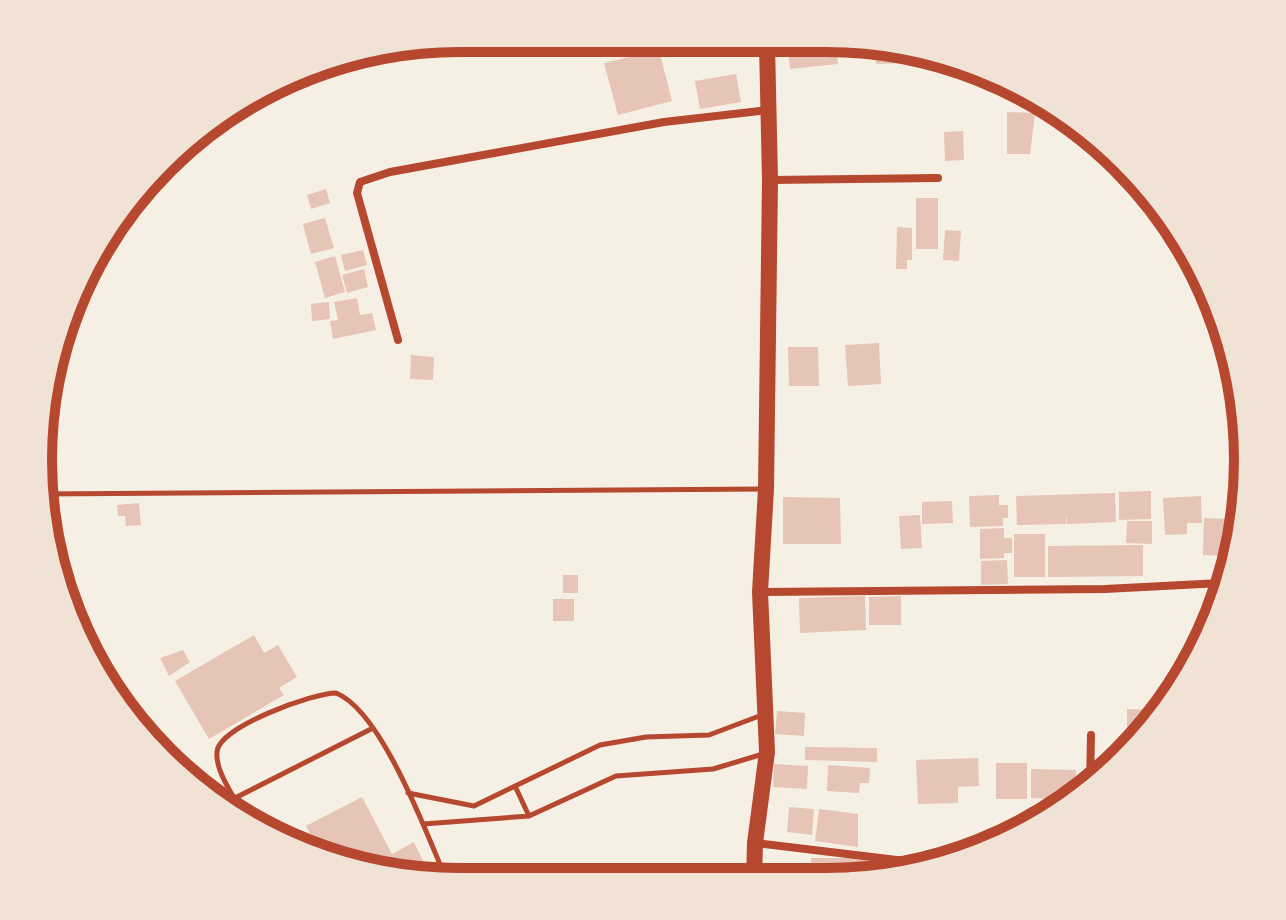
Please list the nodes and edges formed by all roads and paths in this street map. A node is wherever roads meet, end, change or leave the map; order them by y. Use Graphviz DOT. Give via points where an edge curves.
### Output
graph roads {
  1 [pos="767,52"];
  2 [pos="769,110"];
  3 [pos="938,178"];
  4 [pos="770,180"];
  5 [pos="398,340"];
  6 [pos="766,489"];
  7 [pos="54,494"];
  8 [pos="1214,583"];
  9 [pos="760,592"];
  10 [pos="767,713"];
  11 [pos="373,728"];
  12 [pos="1091,735"];
  13 [pos="767,752"];
  14 [pos="1090,771"];
  15 [pos="515,786"];
  16 [pos="407,793"];
  17 [pos="235,798"];
  18 [pos="236,801"];
  19 [pos="529,816"];
  20 [pos="423,824"];
  21 [pos="755,843"];
  22 [pos="902,861"];
  23 [pos="441,867"];
  24 [pos="754,868"];
  1 -- 2 [label="main road"];
  2 -- 4 [label="main road"];
  2 -- 5 [label="street" via="585,136 360,182 357,193"];
  3 -- 4 [label="street"];
  4 -- 6 [label="main road"];
  6 -- 7 [label="lane"];
  6 -- 9 [label="main road"];
  8 -- 9 [label="street" via="1089,590"];
  9 -- 10 [label="main road"];
  10 -- 13 [label="main road"];
  10 -- 15 [label="lane" via="709,735 600,745"];
  11 -- 16 [label="lane"];
  11 -- 17 [label="lane"];
  11 -- 17 [label="lane" via="356,705 336,693 304,699 252,721 217,748 219,766"];
  12 -- 14 [label="street"];
  13 -- 19 [label="lane" via="713,769 616,776"];
  13 -- 21 [label="main road"];
  15 -- 16 [label="lane" via="474,806"];
  15 -- 19 [label="lane"];
  16 -- 20 [label="lane"];
  17 -- 18 [label="lane"];
  19 -- 20 [label="lane"];
  20 -- 23 [label="lane"];
  21 -- 22 [label="street"];
  21 -- 24 [label="main road"];
}
